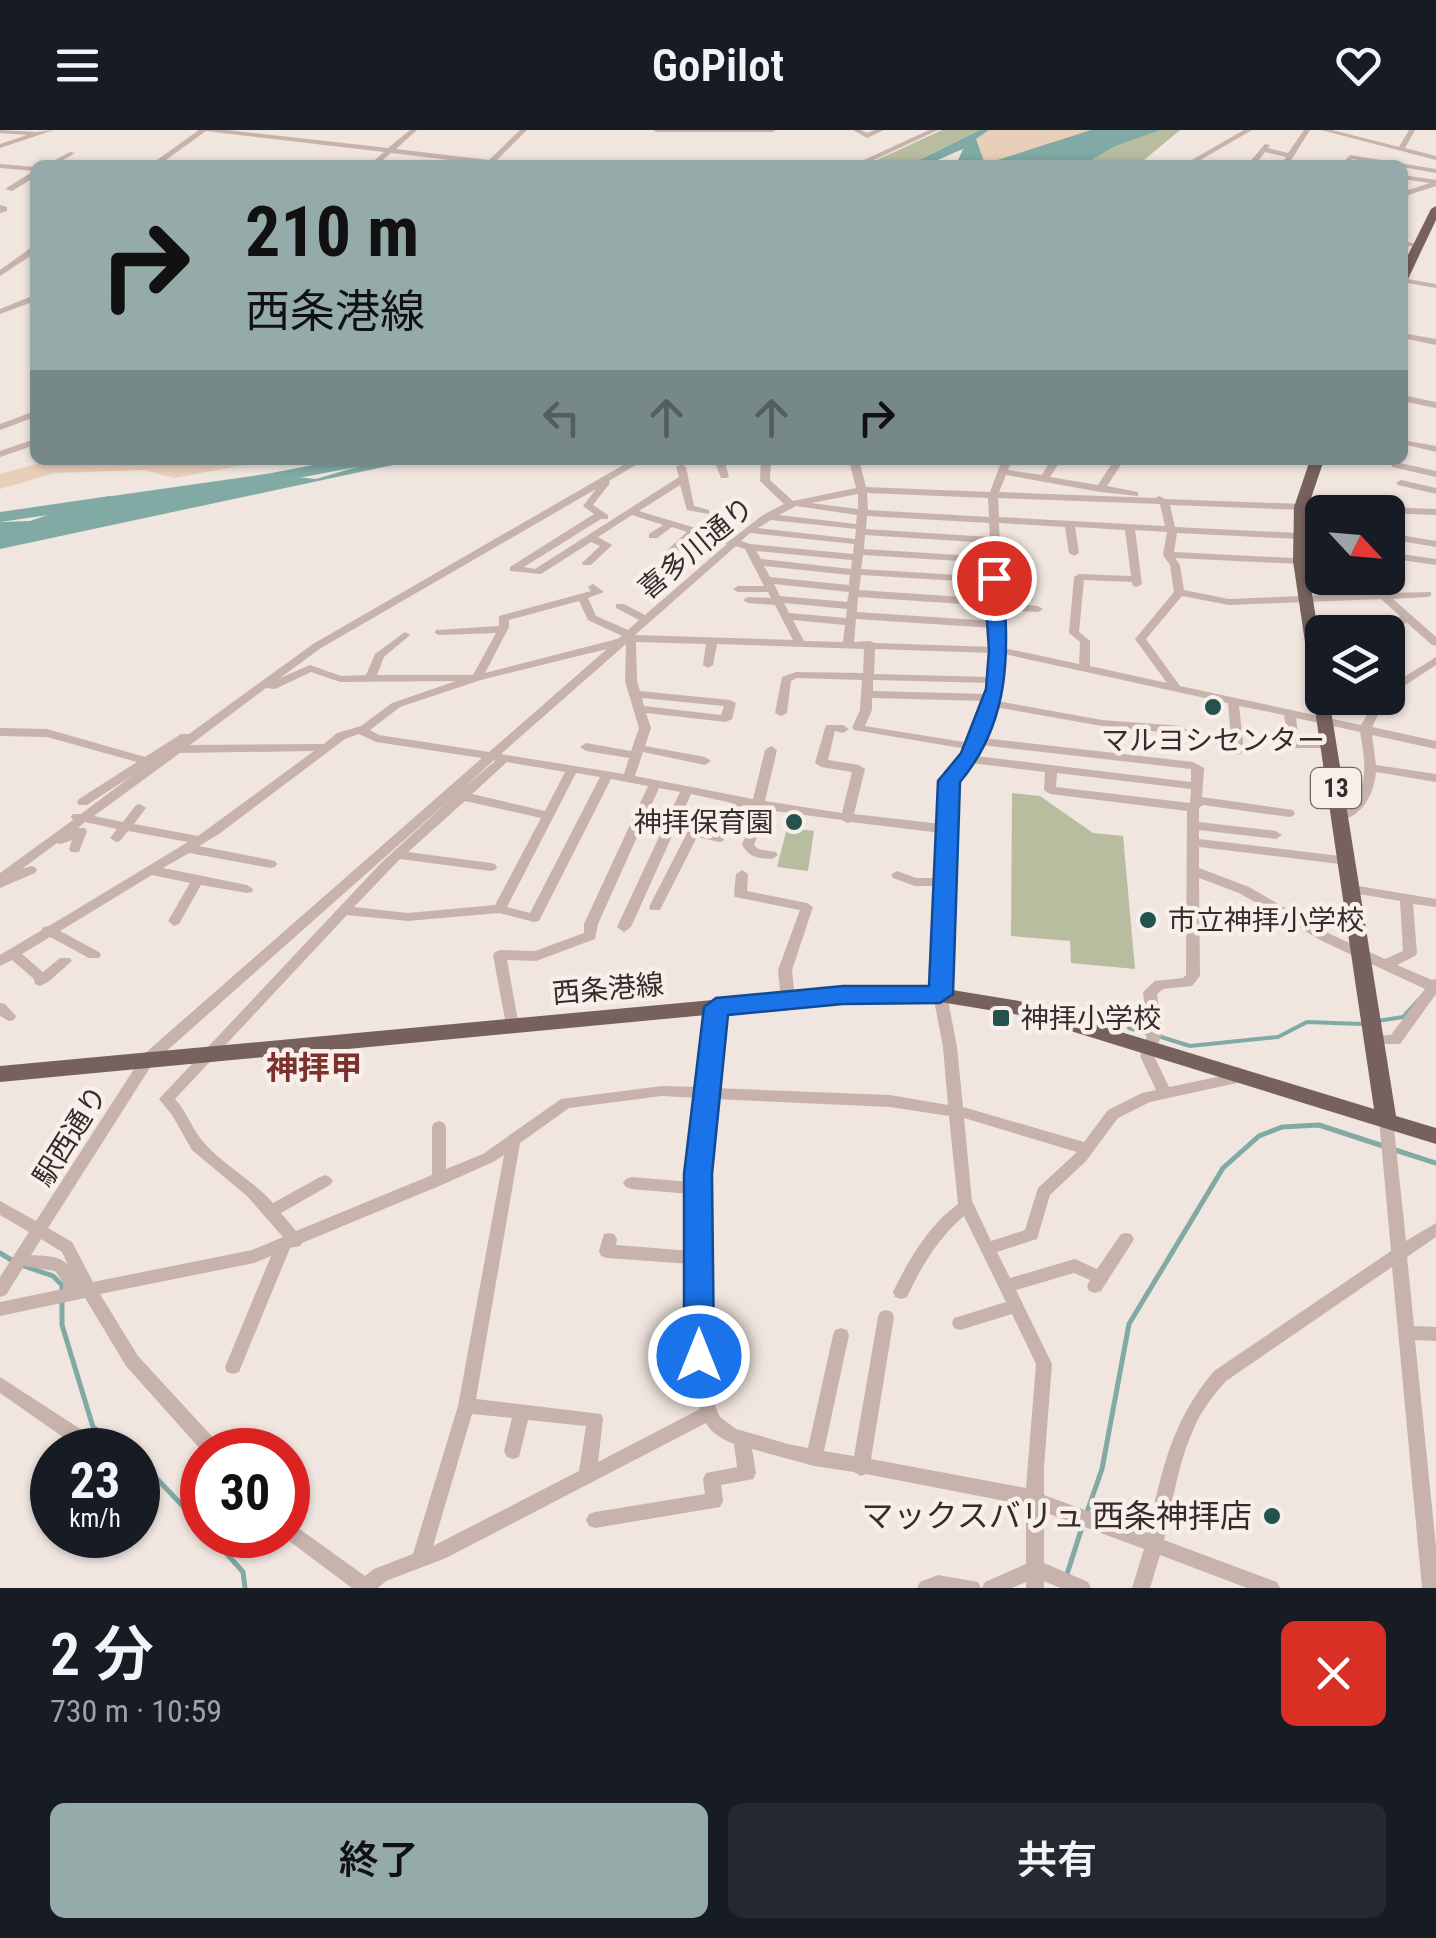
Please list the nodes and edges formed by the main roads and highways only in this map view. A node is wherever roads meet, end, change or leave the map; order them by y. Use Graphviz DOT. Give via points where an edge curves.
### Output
graph roads {
  1 [pos="1436,208"];
  2 [pos="1426,238"];
  3 [pos="1408,269"];
  4 [pos="1315,465"];
  5 [pos="0,1074"];
  6 [pos="1386,1118"];
  7 [pos="1436,1136"];
  1 -- 2 [label="main road"];
  2 -- 3 [label="main road"];
  4 -- 6 [label="main road, 13" via="1301,507 1299,559"];
  5 -- 6 [label="main road, 西条港線" via="788,1000 940,994 1019,1008"];
  6 -- 7 [label="main road, 西条港線"];
}
